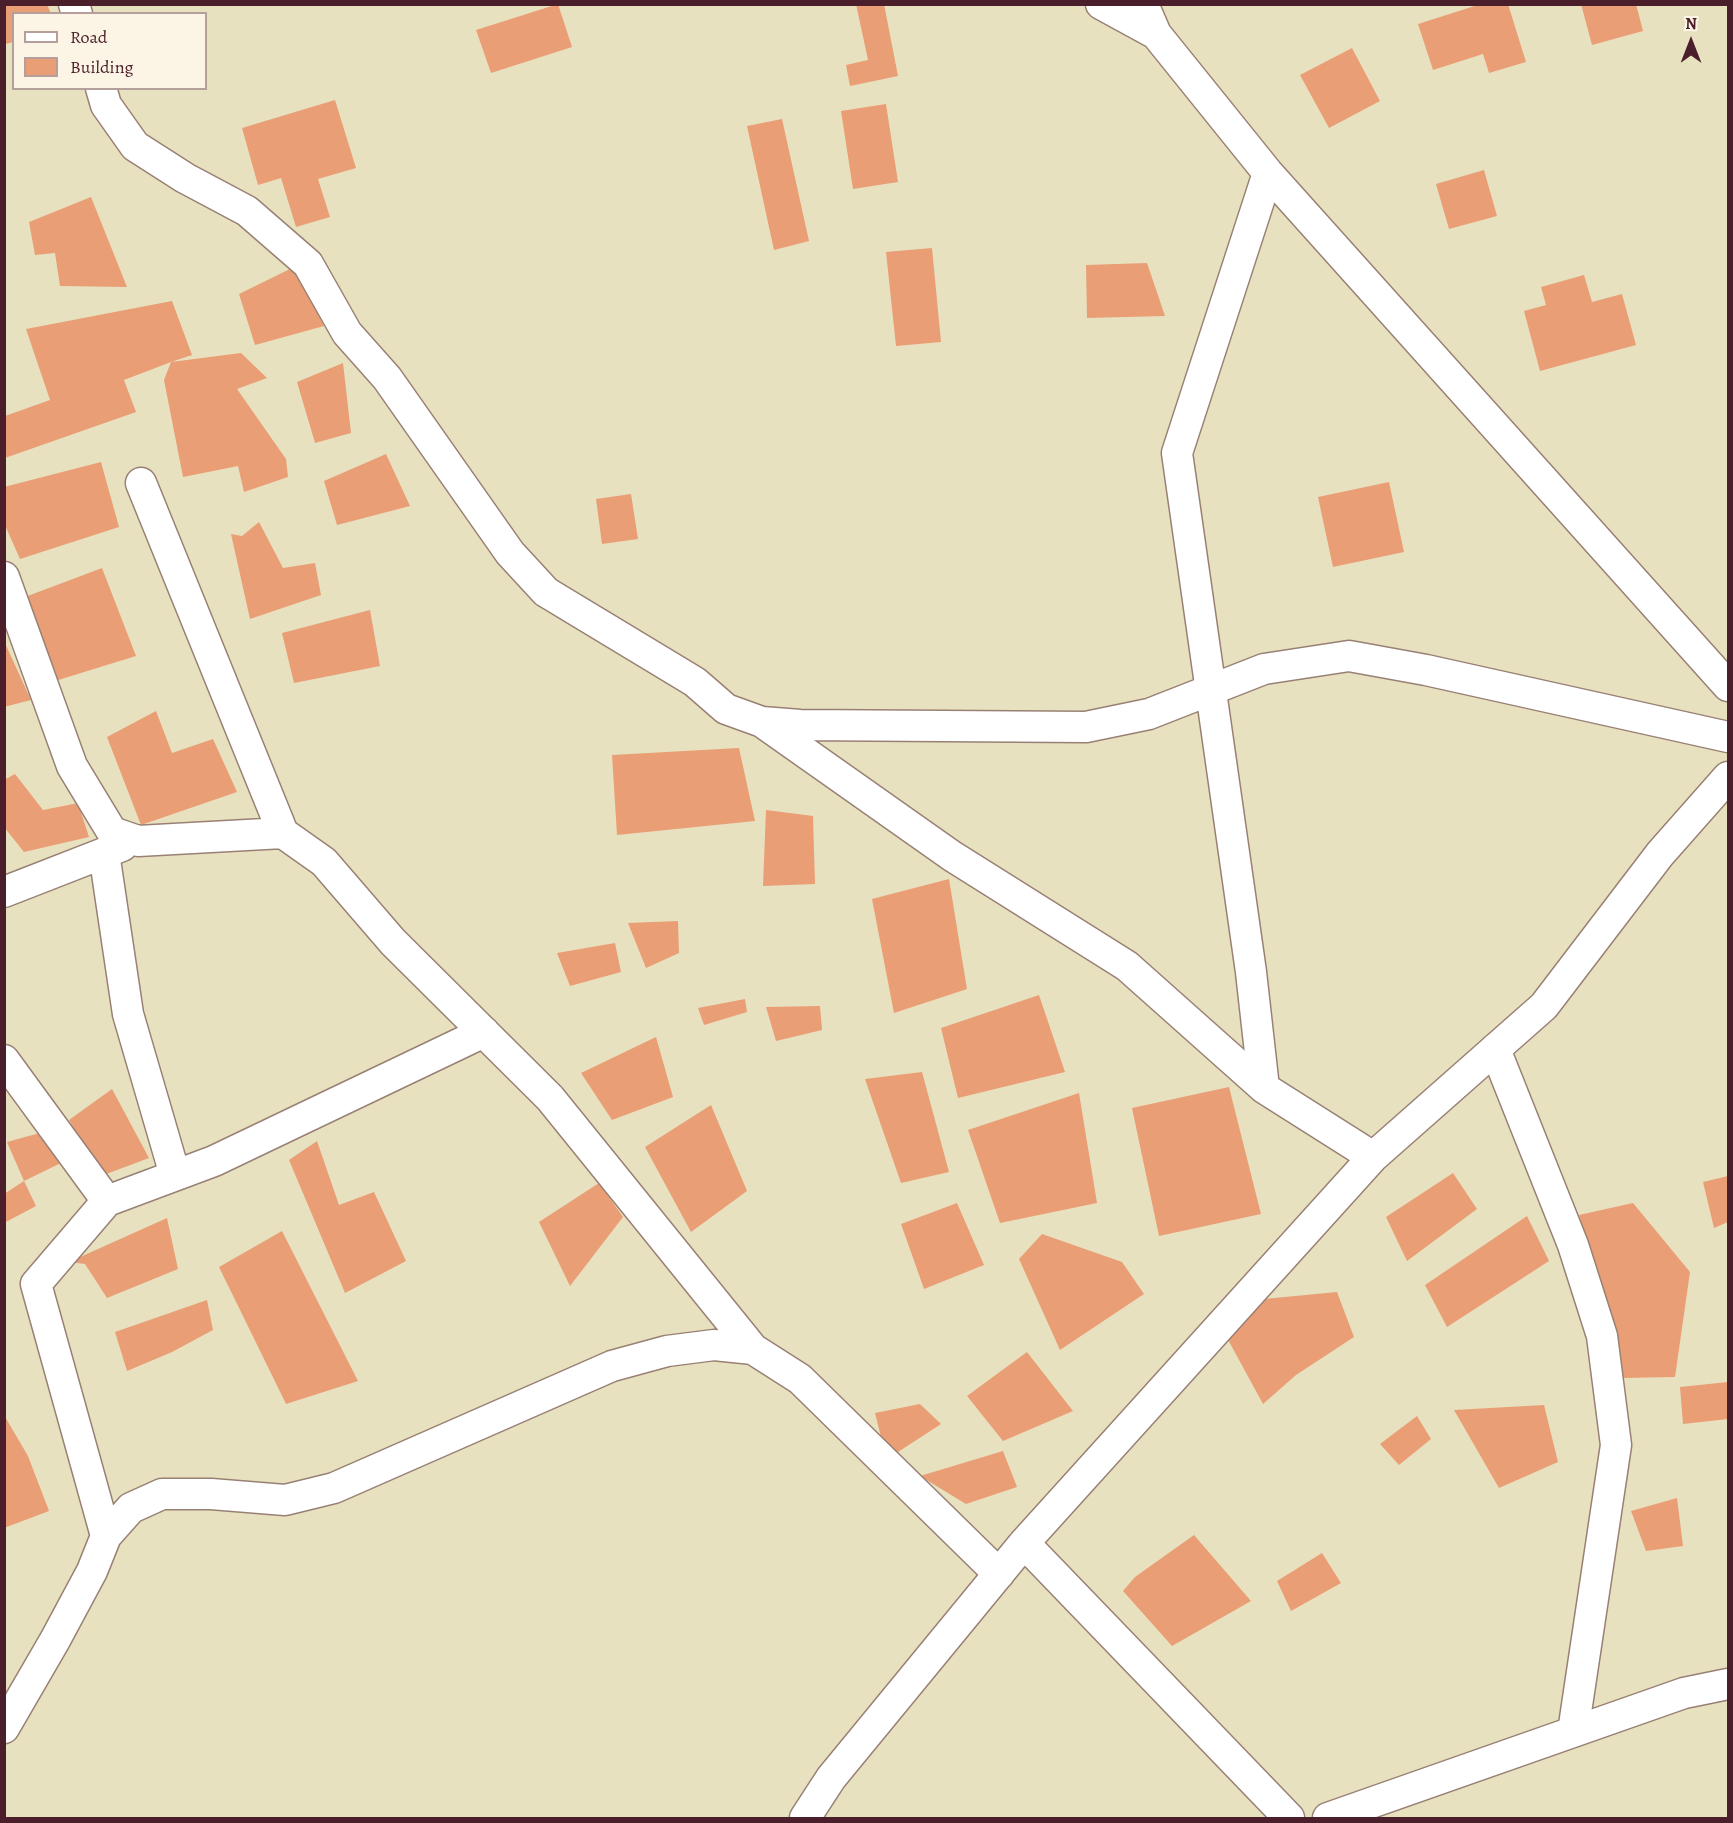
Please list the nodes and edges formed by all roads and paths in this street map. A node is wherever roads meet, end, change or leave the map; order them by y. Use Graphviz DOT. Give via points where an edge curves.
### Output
graph roads {
  1 [pos="1101,4"];
  2 [pos="1143,4"];
  3 [pos="1156,34"];
  4 [pos="102,90"];
  5 [pos="1268,173"];
  6 [pos="141,483"];
  7 [pos="4,577"];
  8 [pos="1728,686"];
  9 [pos="1211,688"];
  10 [pos="762,722"];
  11 [pos="1728,737"];
  12 [pos="1728,777"];
  13 [pos="283,833"];
  14 [pos="138,840"];
  15 [pos="104,853"];
  16 [pos="4,892"];
  17 [pos="484,1032"];
  18 [pos="1495,1049"];
  19 [pos="4,1060"];
  20 [pos="1264,1088"];
  21 [pos="1373,1157"];
  22 [pos="176,1175"];
  23 [pos="107,1201"];
  24 [pos="753,1349"];
  25 [pos="106,1536"];
  26 [pos="1024,1543"];
  27 [pos="999,1574"];
  28 [pos="1728,1684"];
  29 [pos="4,1728"];
  30 [pos="1573,1732"];
  31 [pos="805,1818"];
  32 [pos="1289,1818"];
  33 [pos="1328,1818"];
  1 -- 3 [label="street"];
  2 -- 3 [label="street"];
  3 -- 5 [label="street"];
  4 -- 10 [label="street" via="106,105 135,146 247,211 308,264 347,333 387,378 510,553 546,592 695,682 726,708"];
  5 -- 8 [label="street"];
  5 -- 9 [label="street" via="1177,453"];
  6 -- 13 [label="street"];
  7 -- 14 [label="street" via="72,766 112,832"];
  9 -- 10 [label="street" via="1149,714 1086,727"];
  9 -- 11 [label="street" via="1264,669 1349,656 1426,669"];
  9 -- 20 [label="street"];
  10 -- 20 [label="street" via="952,856 1127,966"];
  12 -- 18 [label="street" via="1660,854 1544,1006"];
  13 -- 14 [label="street"];
  13 -- 17 [label="street" via="324,862 393,942"];
  14 -- 15 [label="street"];
  15 -- 16 [label="street"];
  15 -- 22 [label="street" via="128,1014"];
  17 -- 22 [label="street" via="320,1112"];
  17 -- 24 [label="street" via="550,1098"];
  18 -- 21 [label="street"];
  18 -- 30 [label="street" via="1573,1245 1602,1336 1616,1445"];
  19 -- 23 [label="street"];
  20 -- 21 [label="street"];
  21 -- 26 [label="street"];
  22 -- 23 [label="street"];
  23 -- 25 [label="street" via="36,1284"];
  24 -- 25 [label="street" via="714,1345 667,1351 612,1366 334,1488 285,1500 162,1494 131,1508"];
  24 -- 27 [label="street" via="800,1379"];
  25 -- 29 [label="street" via="61,1630"];
  26 -- 27 [label="street"];
  26 -- 32 [label="street"];
  27 -- 31 [label="street" via="831,1778"];
  28 -- 30 [label="street" via="1684,1693"];
  30 -- 33 [label="street"];
}
